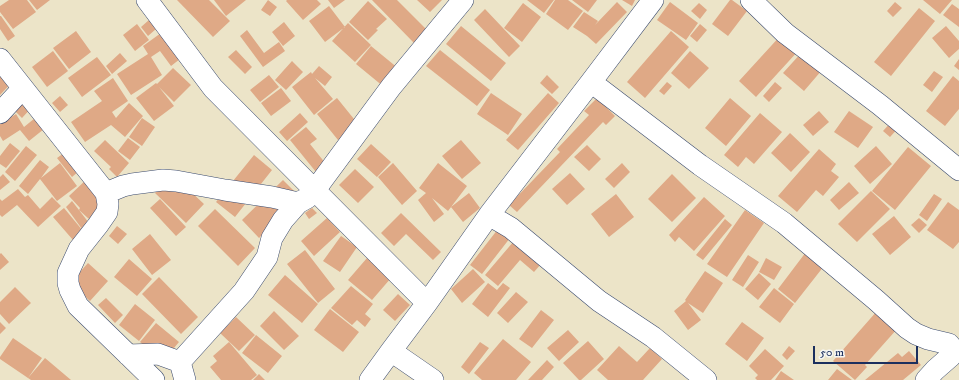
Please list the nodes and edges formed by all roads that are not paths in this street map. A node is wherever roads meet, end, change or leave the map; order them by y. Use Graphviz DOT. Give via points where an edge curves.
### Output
graph roads {
  1 [pos="147,0"];
  2 [pos="463,0"];
  3 [pos="653,0"];
  4 [pos="751,0"];
  5 [pos="0,59"];
  6 [pos="591,82"];
  7 [pos="23,88"];
  8 [pos="0,112"];
  9 [pos="959,170"];
  10 [pos="315,190"];
  11 [pos="106,193"];
  12 [pos="298,203"];
  13 [pos="489,214"];
  14 [pos="427,303"];
  15 [pos="391,351"];
  16 [pos="128,355"];
  17 [pos="182,371"];
  18 [pos="154,380"];
  19 [pos="370,380"];
  20 [pos="433,380"];
  21 [pos="706,380"];
  22 [pos="926,380"];
  1 -- 10 [label="street" via="213,88"];
  2 -- 10 [label="street" via="391,87"];
  3 -- 6 [label="street"];
  4 -- 9 [label="street" via="786,33"];
  5 -- 7 [label="street"];
  6 -- 13 [label="street"];
  6 -- 22 [label="street" via="700,165 784,224 907,328 928,340 945,342 951,346 951,356"];
  7 -- 8 [label="street"];
  7 -- 11 [label="street"];
  10 -- 12 [label="street"];
  10 -- 14 [label="street"];
  11 -- 12 [label="street" via="132,184 163,180"];
  11 -- 16 [label="street" via="107,212 79,249 68,273 68,283 78,306"];
  12 -- 17 [label="street" via="283,220 272,238 267,257 244,291"];
  13 -- 14 [label="street"];
  13 -- 21 [label="street" via="511,228 599,301 653,337"];
  14 -- 15 [label="street"];
  15 -- 19 [label="street"];
  15 -- 20 [label="street"];
  16 -- 17 [label="street" via="158,354"];
  16 -- 18 [label="street"];
}
